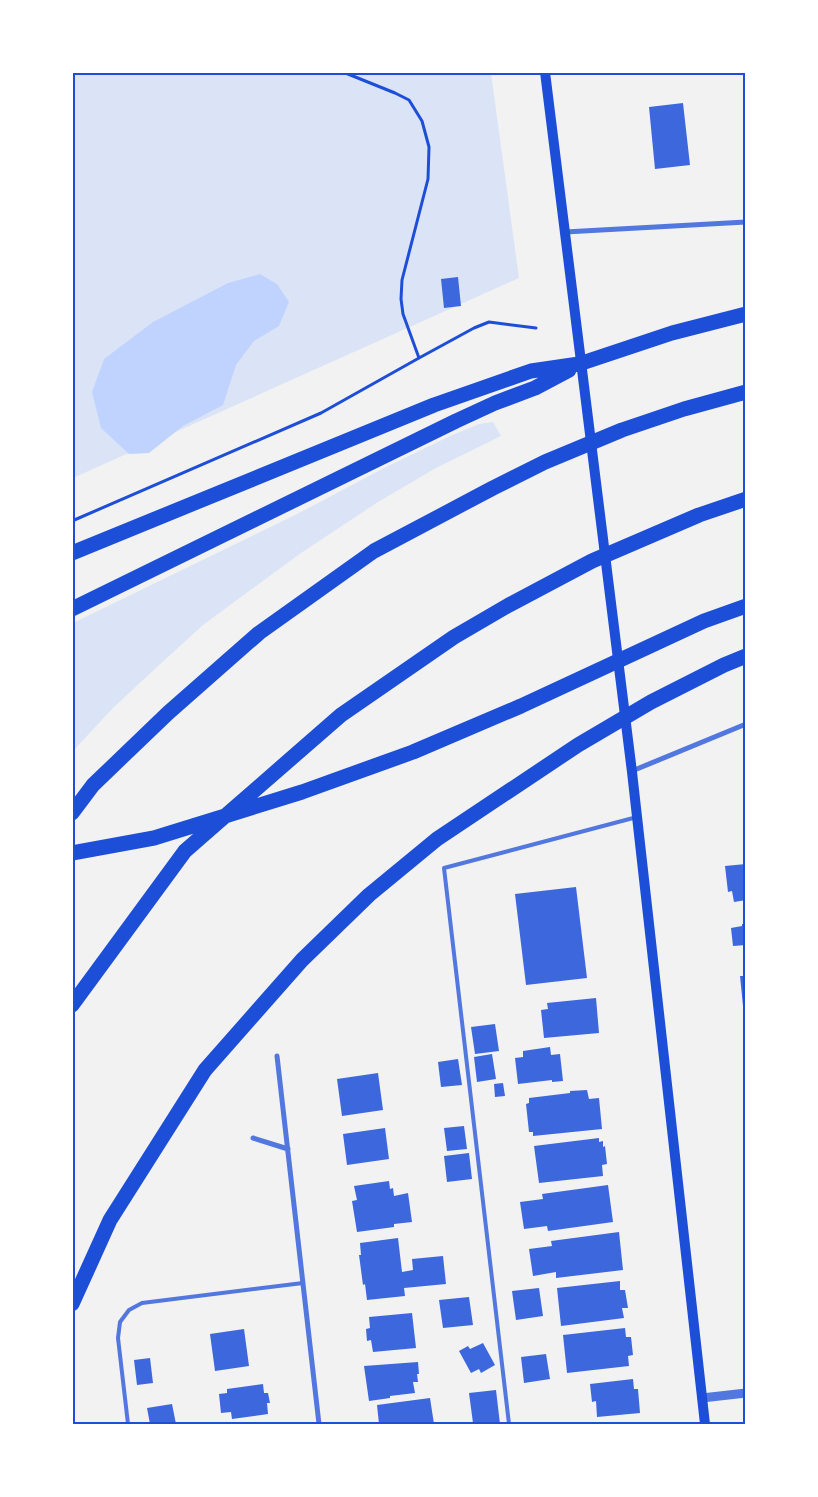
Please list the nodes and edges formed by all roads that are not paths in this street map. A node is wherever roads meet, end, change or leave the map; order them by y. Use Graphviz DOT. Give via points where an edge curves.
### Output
graph roads {
  1 [pos="545,72"];
  2 [pos="746,222"];
  3 [pos="565,232"];
  4 [pos="746,314"];
  5 [pos="579,364"];
  6 [pos="746,392"];
  7 [pos="746,499"];
  8 [pos="72,553"];
  9 [pos="746,606"];
  10 [pos="72,609"];
  11 [pos="746,656"];
  12 [pos="746,724"];
  13 [pos="632,772"];
  14 [pos="72,812"];
  15 [pos="637,817"];
  16 [pos="72,853"];
  17 [pos="72,1005"];
  18 [pos="277,1056"];
  19 [pos="253,1138"];
  20 [pos="288,1150"];
  21 [pos="303,1283"];
  22 [pos="72,1304"];
  23 [pos="746,1393"];
  24 [pos="702,1398"];
  25 [pos="128,1424"];
  26 [pos="319,1424"];
  27 [pos="509,1424"];
  28 [pos="705,1424"];
  1 -- 3 [label="main road"];
  2 -- 3 [label="street"];
  3 -- 13 [label="main road"];
  4 -- 5 [label="highway"];
  5 -- 8 [label="highway" via="531,371 434,405"];
  5 -- 10 [label="highway"];
  6 -- 14 [label="highway" via="622,430 545,462 374,551 259,633 168,713 93,785"];
  7 -- 17 [label="highway" via="698,515 592,561 509,605 446,642 342,715 185,852"];
  9 -- 16 [label="highway" via="704,621 413,752 302,792 154,838"];
  11 -- 22 [label="highway" via="651,702 578,745 436,838 369,895 302,960 205,1070 110,1220"];
  12 -- 13 [label="street"];
  13 -- 15 [label="main road"];
  15 -- 24 [label="main road"];
  15 -- 27 [label="lane" via="444,868"];
  18 -- 20 [label="street"];
  19 -- 20 [label="street"];
  20 -- 21 [label="street"];
  21 -- 25 [label="lane" via="142,1303 129,1310 120,1322 118,1338"];
  21 -- 26 [label="street"];
  23 -- 24 [label="street"];
  24 -- 28 [label="main road"];
}
